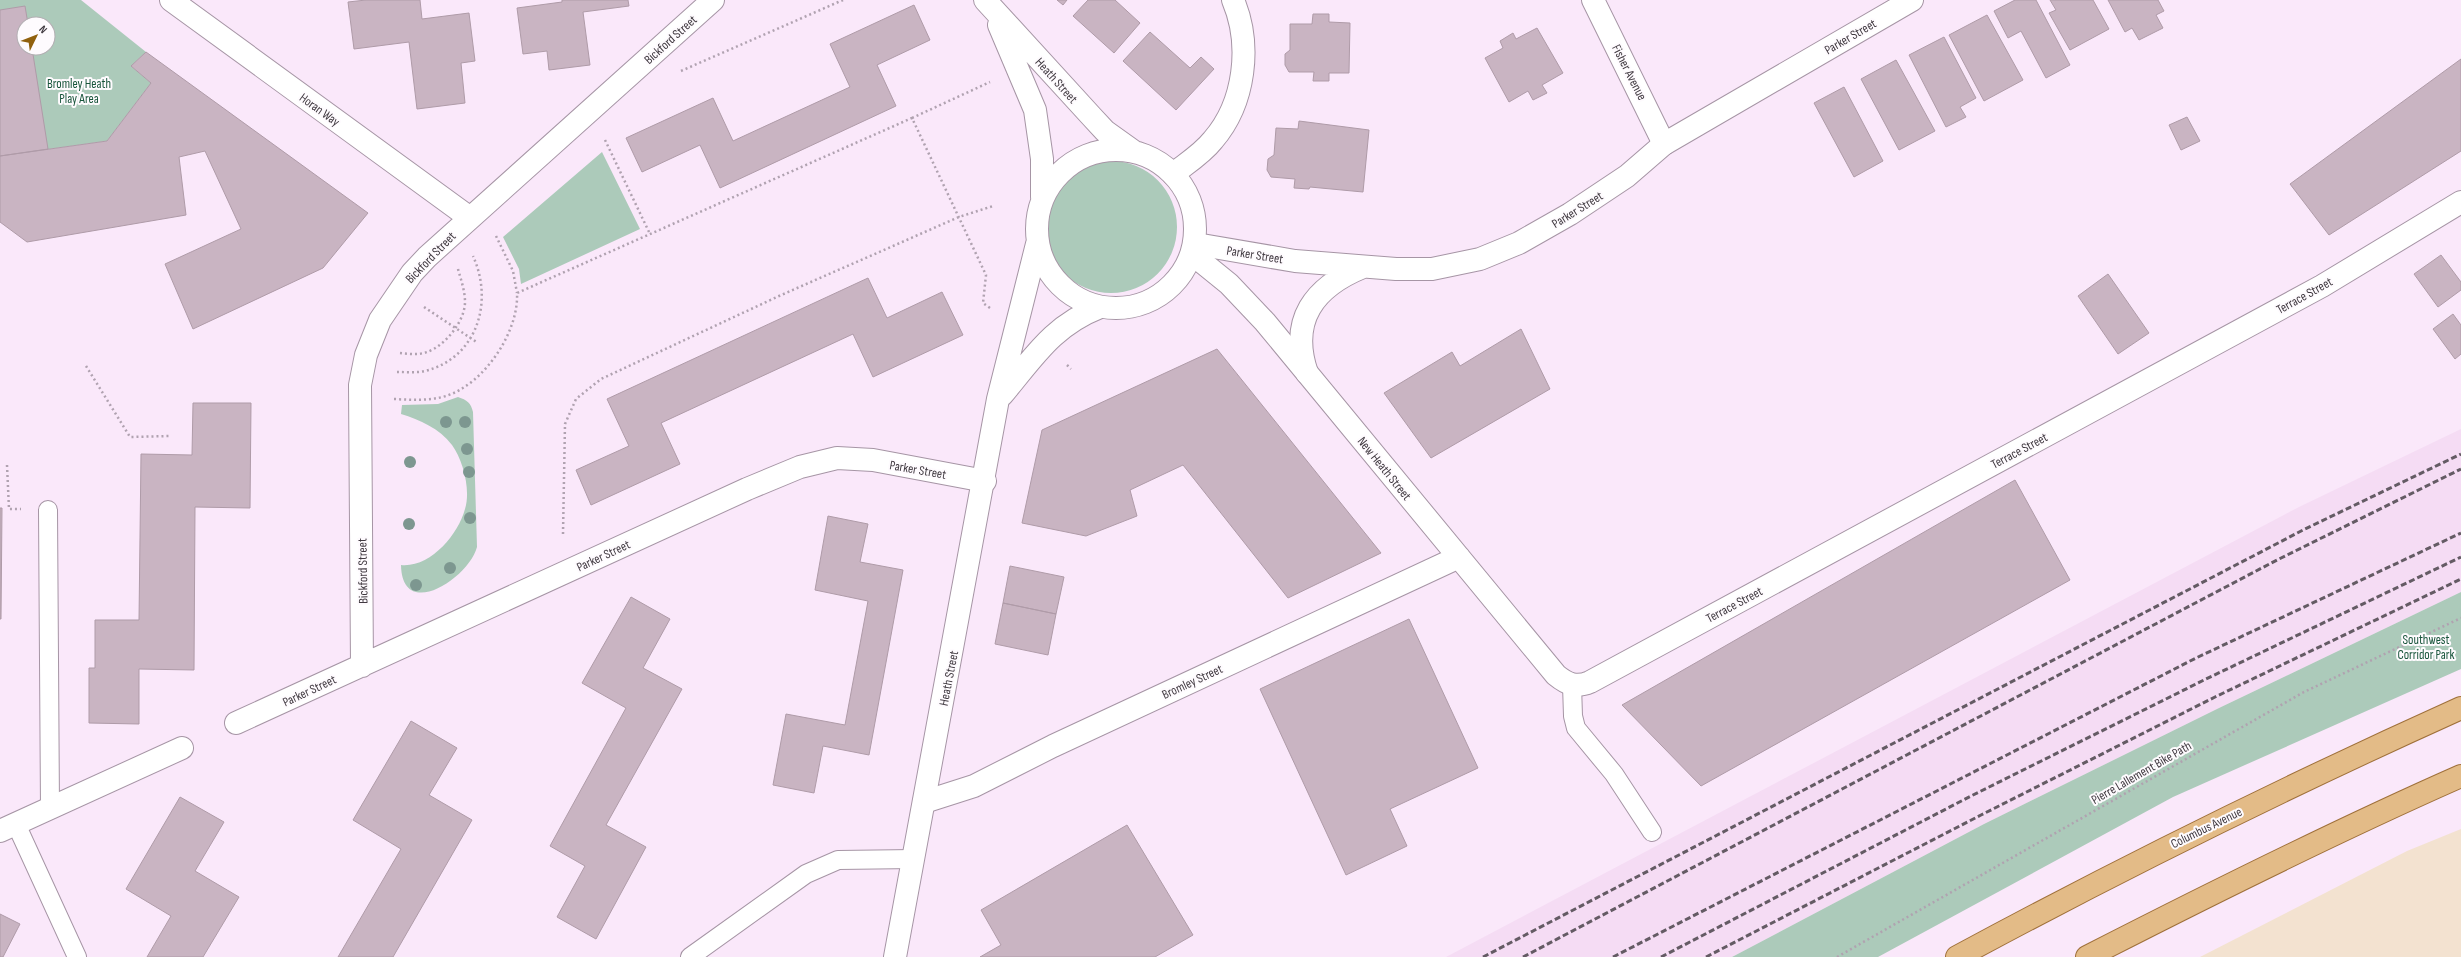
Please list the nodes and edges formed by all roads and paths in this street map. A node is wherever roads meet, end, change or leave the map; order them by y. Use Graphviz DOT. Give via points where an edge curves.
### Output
graph roads {
  1 [pos="171,0"];
  2 [pos="713,0"];
  3 [pos="843,0"];
  4 [pos="1233,0"];
  5 [pos="1593,0"];
  6 [pos="1912,0"];
  7 [pos="986,1"];
  8 [pos="681,71"];
  9 [pos="995,80"];
  10 [pos="912,118"];
  11 [pos="605,140"];
  12 [pos="1664,144"];
  13 [pos="1133,151"];
  14 [pos="1173,174"];
  15 [pos="1042,197"];
  16 [pos="2461,202"];
  17 [pos="993,206"];
  18 [pos="470,218"];
  19 [pos="959,218"];
  20 [pos="650,234"];
  21 [pos="496,235"];
  22 [pos="1037,244"];
  23 [pos="1194,249"];
  24 [pos="472,254"];
  25 [pos="456,265"];
  26 [pos="1366,266"];
  27 [pos="517,293"];
  28 [pos="421,305"];
  29 [pos="1100,307"];
  30 [pos="994,310"];
  31 [pos="456,326"];
  32 [pos="471,338"];
  33 [pos="478,343"];
  34 [pos="399,353"];
  35 [pos="86,366"];
  36 [pos="397,372"];
  37 [pos="1307,373"];
  38 [pos="998,399"];
  39 [pos="394,400"];
  40 [pos="170,436"];
  41 [pos="8,465"];
  42 [pos="985,480"];
  43 [pos="48,510"];
  44 [pos="563,534"];
  45 [pos="1459,557"];
  46 [pos="2461,618"];
  47 [pos="362,666"];
  48 [pos="1572,685"];
  49 [pos="2461,708"];
  50 [pos="236,723"];
  51 [pos="182,748"];
  52 [pos="2461,776"];
  53 [pos="924,802"];
  54 [pos="50,809"];
  55 [pos="8,827"];
  56 [pos="1652,832"];
  57 [pos="914,859"];
  58 [pos="77,957"];
  59 [pos="690,957"];
  60 [pos="895,957"];
  61 [pos="1837,957"];
  62 [pos="1957,957"];
  63 [pos="2087,957"];
  1 -- 18 [label="street, Horan Way"];
  2 -- 18 [label="street, Bickford Street"];
  3 -- 8 [label="path"];
  4 -- 14 [label="street" via="1244,45 1243,67 1234,107 1214,140"];
  5 -- 12 [label="street, Fisher Avenue"];
  6 -- 12 [label="street, Parker Street"];
  7 -- 13 [label="street, Heath Street" via="1105,131"];
  7 -- 15 [label="street, Heath Street" via="1035,110 1042,159"];
  9 -- 10 [label="path"];
  10 -- 19 [label="path"];
  10 -- 20 [label="path"];
  11 -- 20 [label="path"];
  12 -- 26 [label="street, Parker Street" via="1603,193 1543,230 1498,253 1465,264 1432,269"];
  13 -- 14 [label="street" via="1150,157"];
  13 -- 15 [label="street" via="1114,149 1092,153 1071,162 1055,177"];
  14 -- 23 [label="street" via="1182,184 1192,206"];
  15 -- 22 [label="street" via="1036,220"];
  16 -- 48 [label="street, Terrace Street" via="2322,286 1590,682"];
  17 -- 19 [label="path"];
  18 -- 47 [label="street, Bickford Street" via="412,273 388,305 372,338 363,370 359,400"];
  19 -- 30 [label="path" via="986,275 983,303"];
  19 -- 44 [label="path" via="778,296 601,379 576,399 565,424"];
  20 -- 27 [label="path"];
  21 -- 27 [label="path" via="513,271"];
  22 -- 29 [label="street" via="1046,266 1059,285 1078,299"];
  22 -- 38 [label="street, Heath Street"];
  23 -- 26 [label="street, Parker Street" via="1295,261"];
  23 -- 29 [label="street" via="1181,274 1165,291 1146,302 1123,308"];
  23 -- 37 [label="street, New Heath Street" via="1265,322"];
  24 -- 32 [label="path" via="479,269 482,286 478,321"];
  25 -- 31 [label="path" via="464,289 465,304 462,318"];
  26 -- 37 [label="street" via="1329,284 1305,315 1300,342"];
  27 -- 39 [label="path" via="518,301 510,328 495,357 471,382 447,396 428,400"];
  28 -- 31 [label="path"];
  29 -- 38 [label="street" via="1072,319 1058,329"];
  31 -- 32 [label="path"];
  31 -- 34 [label="path" via="438,346 427,352"];
  32 -- 33 [label="path"];
  32 -- 36 [label="path" via="463,350 440,365 424,371"];
  35 -- 40 [label="path" via="130,437"];
  37 -- 45 [label="street, New Heath Street"];
  38 -- 42 [label="street, Heath Street"];
  41 -- 43 [label="path" via="9,509"];
  42 -- 47 [label="street, Parker Street" via="855,458 837,458 806,465 740,492"];
  42 -- 53 [label="street, Heath Street"];
  43 -- 54 [label="lane"];
  45 -- 48 [label="street, New Heath Street" via="1556,675"];
  45 -- 53 [label="street, Bromley Street" via="1053,746 974,786"];
  46 -- 61 [label="path, Pierre Lallement Bike Path" via="2304,692"];
  47 -- 50 [label="street, Parker Street"];
  48 -- 56 [label="lane" via="1576,728 1614,774"];
  49 -- 62 [label="main road, Columbus Avenue" via="2154,853"];
  51 -- 54 [label="street"];
  52 -- 63 [label="main road" via="2238,880"];
  53 -- 57 [label="street, Heath Street"];
  54 -- 55 [label="street"];
  55 -- 58 [label="lane"];
  57 -- 59 [label="lane" via="875,858 832,862 806,874"];
  57 -- 60 [label="street, Heath Street"];
}
